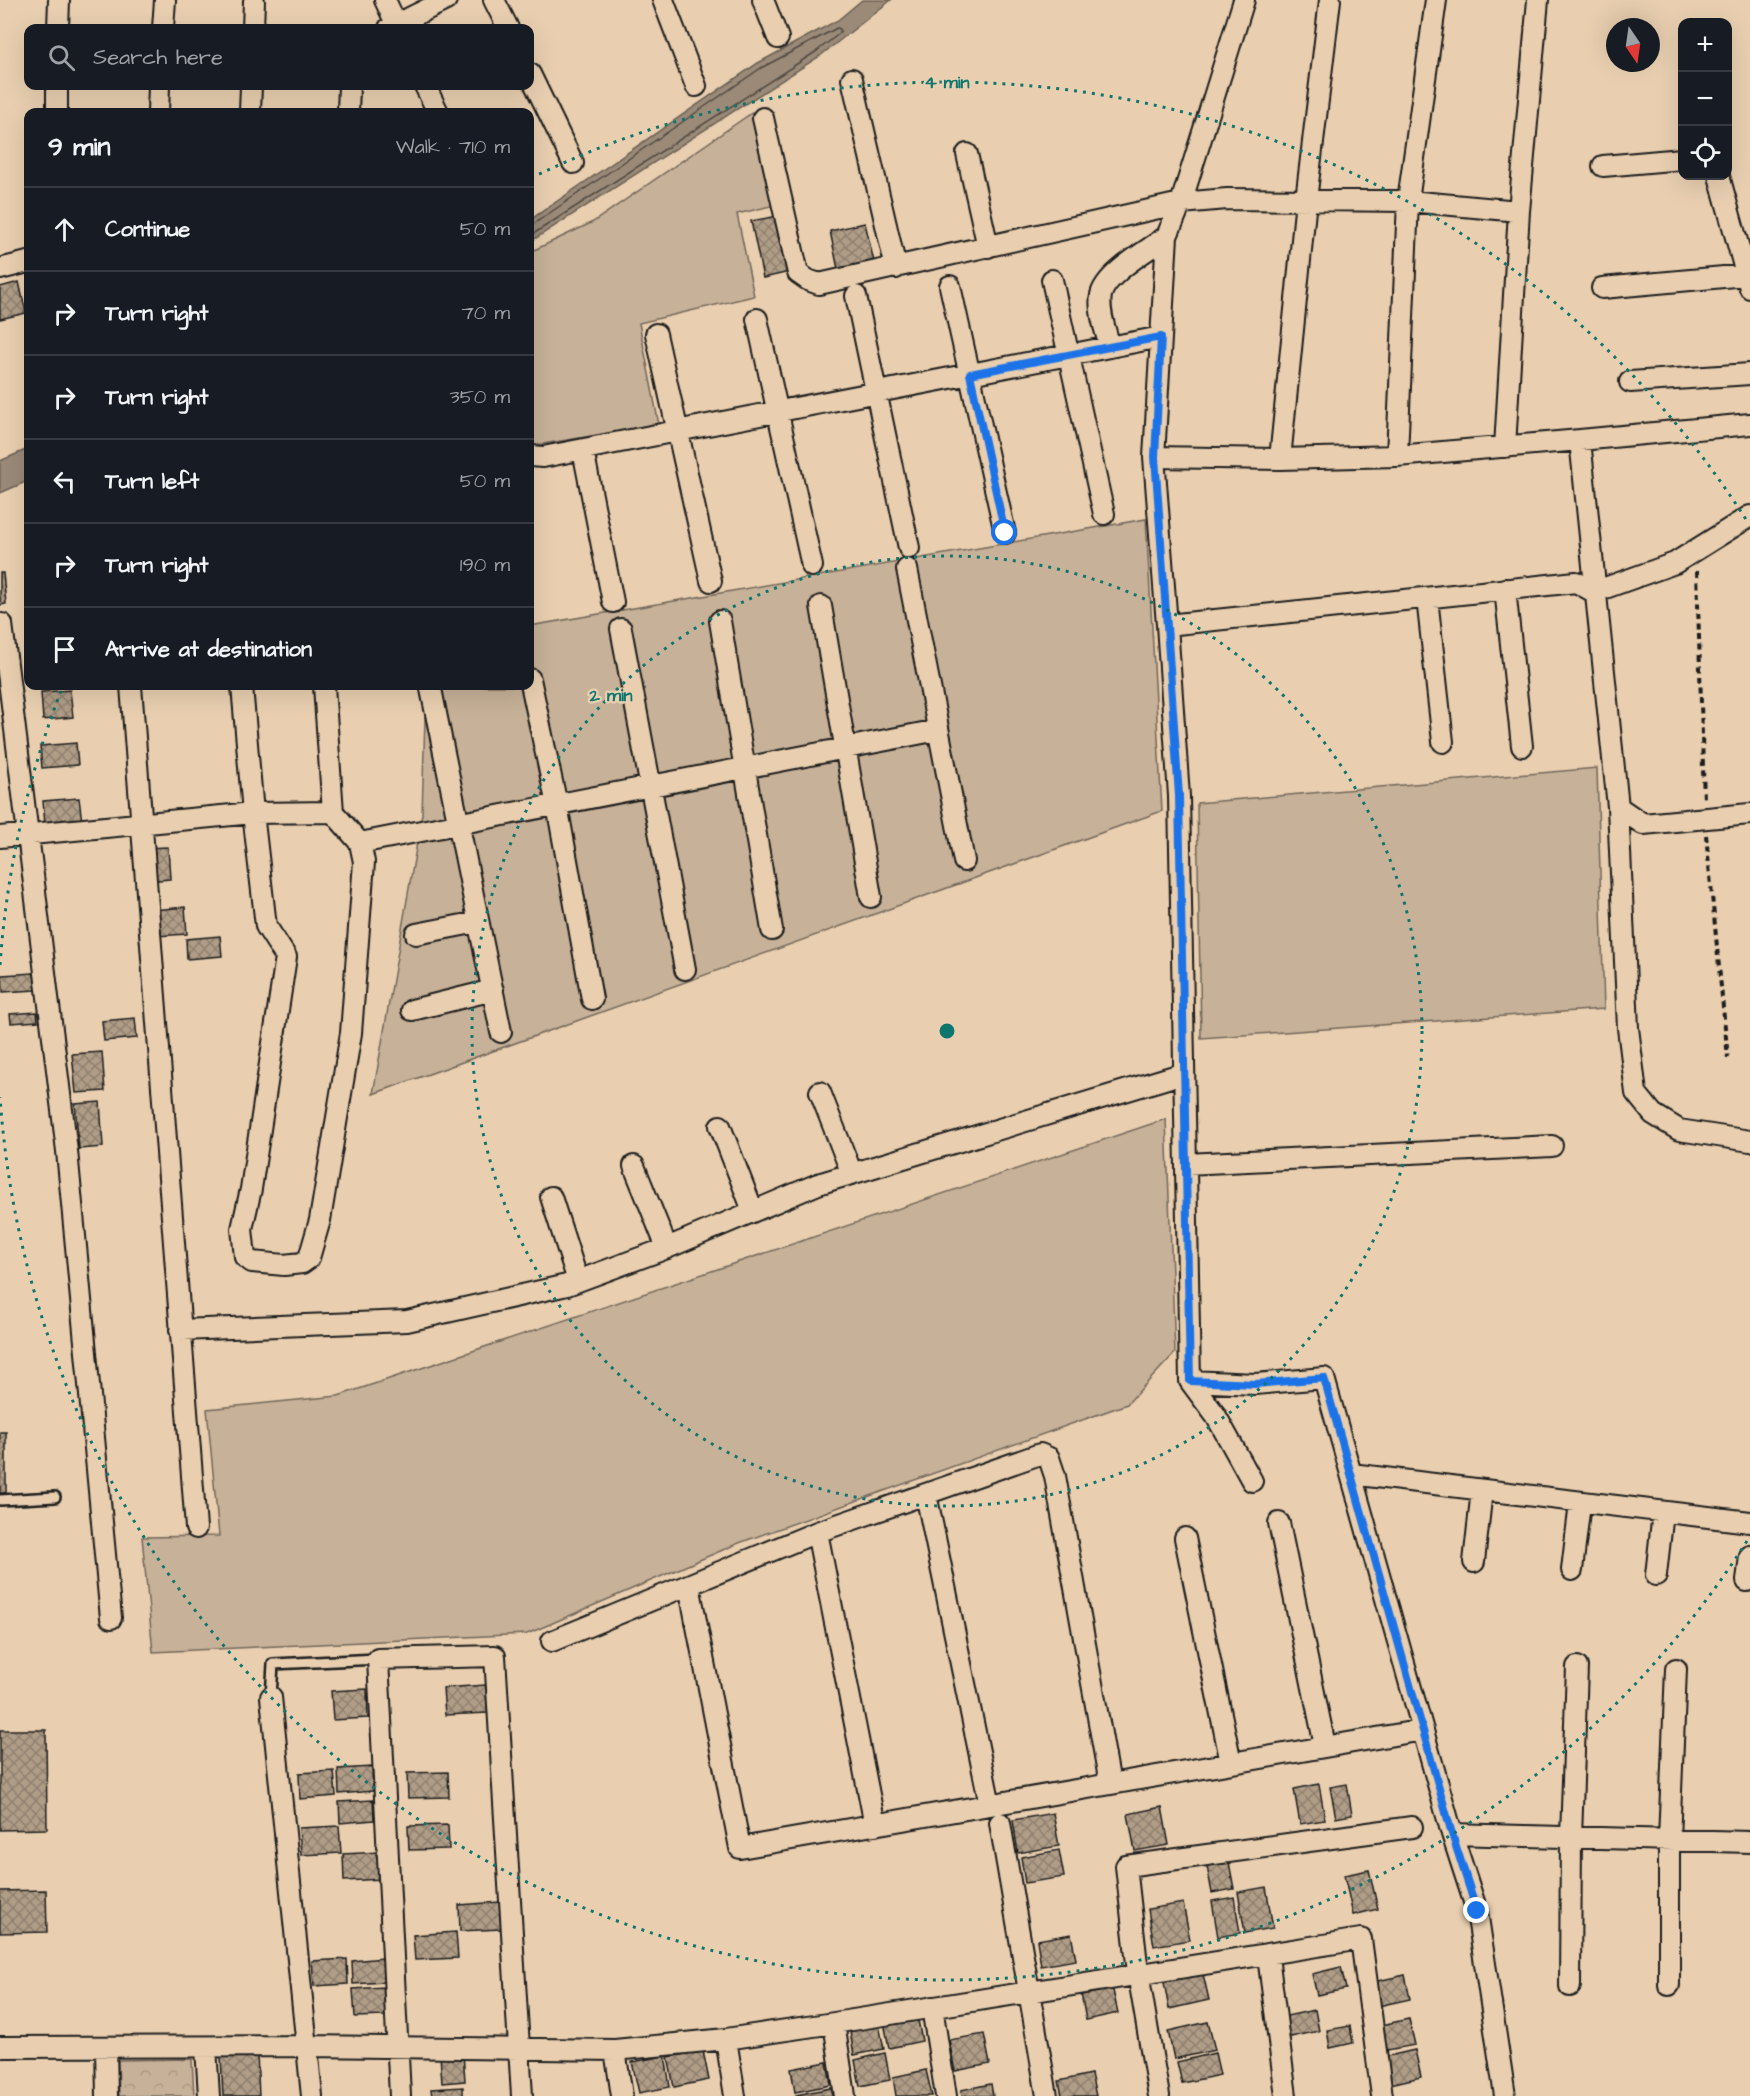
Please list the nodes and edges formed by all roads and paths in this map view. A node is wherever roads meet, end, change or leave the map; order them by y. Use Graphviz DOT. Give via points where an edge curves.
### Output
graph roads {
  1 [pos="59,0"];
  2 [pos="165,0"];
  3 [pos="385,0"];
  4 [pos="446,0"];
  5 [pos="494,0"];
  6 [pos="663,0"];
  7 [pos="763,0"];
  8 [pos="1244,0"];
  9 [pos="1330,0"];
  10 [pos="1436,0"];
  11 [pos="1538,0"];
  12 [pos="254,1"];
  13 [pos="58,24"];
  14 [pos="163,24"];
  15 [pos="253,24"];
  16 [pos="393,24"];
  17 [pos="400,24"];
  18 [pos="506,24"];
  19 [pos="778,38"];
  20 [pos="852,79"];
  21 [pos="534,82"];
  22 [pos="696,86"];
  23 [pos="57,90"];
  24 [pos="159,90"];
  25 [pos="251,90"];
  26 [pos="349,90"];
  27 [pos="427,90"];
  28 [pos="57,108"];
  29 [pos="158,108"];
  30 [pos="250,108"];
  31 [pos="348,108"];
  32 [pos="436,108"];
  33 [pos="763,118"];
  34 [pos="967,154"];
  35 [pos="1678,159"];
  36 [pos="573,163"];
  37 [pos="1603,166"];
  38 [pos="1720,180"];
  39 [pos="1306,200"];
  40 [pos="1408,201"];
  41 [pos="1181,203"];
  42 [pos="1519,211"];
  43 [pos="1167,236"];
  44 [pos="988,247"];
  45 [pos="24,263"];
  46 [pos="896,268"];
  47 [pos="0,269"];
  48 [pos="1052,280"];
  49 [pos="1748,282"];
  50 [pos="950,286"];
  51 [pos="1602,288"];
  52 [pos="856,296"];
  53 [pos="757,319"];
  54 [pos="656,334"];
  55 [pos="1161,337"];
  56 [pos="1110,347"];
  57 [pos="1069,355"];
  58 [pos="970,374"];
  59 [pos="1750,374"];
  60 [pos="1630,382"];
  61 [pos="876,392"];
  62 [pos="778,411"];
  63 [pos="1750,424"];
  64 [pos="678,431"];
  65 [pos="1580,440"];
  66 [pos="1505,447"];
  67 [pos="583,450"];
  68 [pos="534,456"];
  69 [pos="1397,456"];
  70 [pos="1155,457"];
  71 [pos="1280,459"];
  72 [pos="1104,514"];
  73 [pos="1750,516"];
  74 [pos="1005,533"];
  75 [pos="909,548"];
  76 [pos="812,566"];
  77 [pos="907,569"];
  78 [pos="711,581"];
  79 [pos="1505,590"];
  80 [pos="1594,592"];
  81 [pos="1427,598"];
  82 [pos="613,602"];
  83 [pos="821,606"];
  84 [pos="720,621"];
  85 [pos="2,624"];
  86 [pos="1167,625"];
  87 [pos="621,629"];
  88 [pos="131,690"];
  89 [pos="242,690"];
  90 [pos="324,690"];
  91 [pos="430,690"];
  92 [pos="532,690"];
  93 [pos="938,730"];
  94 [pos="1443,742"];
  95 [pos="1522,746"];
  96 [pos="846,749"];
  97 [pos="745,766"];
  98 [pos="649,787"];
  99 [pos="557,805"];
  100 [pos="1618,807"];
  101 [pos="333,812"];
  102 [pos="253,813"];
  103 [pos="1750,814"];
  104 [pos="141,824"];
  105 [pos="458,825"];
  106 [pos="27,834"];
  107 [pos="0,837"];
  108 [pos="360,843"];
  109 [pos="964,861"];
  110 [pos="871,897"];
  111 [pos="478,922"];
  112 [pos="772,930"];
  113 [pos="416,934"];
  114 [pos="685,969"];
  115 [pos="493,990"];
  116 [pos="592,999"];
  117 [pos="412,1010"];
  118 [pos="501,1032"];
  119 [pos="1184,1073"];
  120 [pos="820,1092"];
  121 [pos="720,1126"];
  122 [pos="1750,1141"];
  123 [pos="1552,1146"];
  124 [pos="1186,1164"];
  125 [pos="634,1166"];
  126 [pos="852,1174"];
  127 [pos="551,1197"];
  128 [pos="753,1211"];
  129 [pos="667,1248"];
  130 [pos="578,1281"];
  131 [pos="180,1330"];
  132 [pos="1190,1381"];
  133 [pos="1351,1474"];
  134 [pos="1252,1481"];
  135 [pos="1482,1490"];
  136 [pos="926,1494"];
  137 [pos="55,1497"];
  138 [pos="0,1500"];
  139 [pos="1580,1503"];
  140 [pos="1663,1512"];
  141 [pos="1750,1522"];
  142 [pos="1280,1523"];
  143 [pos="196,1528"];
  144 [pos="817,1532"];
  145 [pos="1185,1538"];
  146 [pos="1750,1556"];
  147 [pos="1474,1562"];
  148 [pos="1572,1570"];
  149 [pos="1656,1575"];
  150 [pos="1746,1581"];
  151 [pos="689,1585"];
  152 [pos="111,1618"];
  153 [pos="552,1641"];
  154 [pos="378,1659"];
  155 [pos="1577,1666"];
  156 [pos="1676,1669"];
  157 [pos="271,1697"];
  158 [pos="1423,1730"];
  159 [pos="1325,1746"];
  160 [pos="1231,1763"];
  161 [pos="1110,1784"];
  162 [pos="990,1805"];
  163 [pos="1000,1822"];
  164 [pos="875,1825"];
  165 [pos="1412,1827"];
  166 [pos="1452,1834"];
  167 [pos="1571,1837"];
  168 [pos="1669,1840"];
  169 [pos="1750,1842"];
  170 [pos="1268,1956"];
  171 [pos="1138,1973"];
  172 [pos="1669,1985"];
  173 [pos="1570,1986"];
  174 [pos="1029,1992"];
  175 [pos="932,2007"];
  176 [pos="834,2023"];
  177 [pos="726,2039"];
  178 [pos="308,2046"];
  179 [pos="0,2047"];
  180 [pos="106,2047"];
  181 [pos="206,2048"];
  182 [pos="397,2048"];
  183 [pos="518,2048"];
  184 [pos="615,2050"];
  185 [pos="107,2096"];
  186 [pos="209,2096"];
  187 [pos="312,2096"];
  188 [pos="400,2096"];
  189 [pos="522,2096"];
  190 [pos="622,2096"];
  191 [pos="735,2096"];
  192 [pos="845,2096"];
  193 [pos="946,2096"];
  194 [pos="1047,2096"];
  195 [pos="1159,2096"];
  196 [pos="1286,2096"];
  197 [pos="1382,2096"];
  198 [pos="1505,2096"];
  1 -- 13 [label="street"];
  2 -- 14 [label="street"];
  3 -- 16 [label="street"];
  4 -- 17 [label="street"];
  5 -- 18 [label="street"];
  6 -- 22 [label="street"];
  7 -- 19 [label="street"];
  8 -- 41 [label="street"];
  9 -- 39 [label="street"];
  10 -- 40 [label="street"];
  11 -- 42 [label="street"];
  12 -- 15 [label="street"];
  20 -- 46 [label="street"];
  21 -- 36 [label="street"];
  23 -- 28 [label="street"];
  24 -- 29 [label="street"];
  25 -- 30 [label="street"];
  26 -- 31 [label="street"];
  27 -- 32 [label="street"];
  33 -- 46 [label="street" via="798,273 819,284"];
  34 -- 44 [label="street"];
  35 -- 37 [label="street"];
  38 -- 49 [label="street"];
  39 -- 40 [label="street"];
  39 -- 41 [label="street"];
  39 -- 71 [label="street"];
  40 -- 42 [label="street"];
  40 -- 69 [label="street"];
  41 -- 43 [label="street"];
  41 -- 44 [label="street"];
  42 -- 66 [label="street"];
  43 -- 55 [label="street"];
  43 -- 56 [label="street" via="1112,276 1101,295"];
  44 -- 46 [label="street"];
  45 -- 47 [label="street"];
  48 -- 57 [label="street"];
  49 -- 51 [label="street"];
  50 -- 58 [label="street"];
  52 -- 61 [label="street"];
  53 -- 62 [label="street"];
  54 -- 64 [label="street"];
  55 -- 56 [label="street"];
  55 -- 70 [label="street"];
  56 -- 57 [label="street"];
  57 -- 58 [label="street"];
  57 -- 72 [label="street"];
  58 -- 61 [label="street"];
  58 -- 74 [label="street"];
  59 -- 60 [label="street"];
  61 -- 62 [label="street"];
  61 -- 75 [label="street"];
  62 -- 64 [label="street"];
  62 -- 76 [label="street"];
  63 -- 65 [label="street"];
  64 -- 67 [label="street"];
  64 -- 78 [label="street"];
  65 -- 66 [label="street"];
  65 -- 80 [label="street"];
  66 -- 69 [label="street"];
  67 -- 68 [label="street"];
  67 -- 82 [label="street"];
  69 -- 71 [label="street"];
  70 -- 71 [label="street"];
  70 -- 86 [label="street"];
  73 -- 80 [label="street" via="1675,563"];
  77 -- 93 [label="street"];
  79 -- 80 [label="street" via="1576,582"];
  79 -- 81 [label="street"];
  79 -- 95 [label="street"];
  80 -- 100 [label="street"];
  81 -- 86 [label="street"];
  81 -- 94 [label="street"];
  83 -- 96 [label="street"];
  84 -- 97 [label="street"];
  85 -- 106 [label="street"];
  86 -- 119 [label="street" via="1179,796"];
  87 -- 98 [label="street"];
  88 -- 104 [label="street"];
  89 -- 102 [label="street"];
  90 -- 101 [label="street"];
  91 -- 105 [label="street"];
  92 -- 99 [label="street"];
  93 -- 96 [label="street"];
  93 -- 109 [label="street"];
  96 -- 97 [label="street"];
  96 -- 110 [label="street"];
  97 -- 98 [label="street"];
  97 -- 112 [label="street"];
  98 -- 99 [label="street"];
  98 -- 114 [label="street"];
  99 -- 105 [label="street"];
  99 -- 116 [label="street"];
  100 -- 103 [label="street" via="1643,824"];
  100 -- 122 [label="street" via="1628,1028 1636,1093 1653,1114 1679,1130"];
  101 -- 102 [label="street"];
  101 -- 108 [label="street"];
  102 -- 104 [label="street"];
  102 -- 108 [label="street" via="266,926 286,957 242,1229 245,1257 252,1262 302,1263 309,1258 320,1220 351,1033 364,862"];
  104 -- 106 [label="street"];
  104 -- 131 [label="street"];
  105 -- 108 [label="street"];
  105 -- 111 [label="street"];
  106 -- 107 [label="street"];
  106 -- 152 [label="street" via="67,1151"];
  111 -- 113 [label="street"];
  111 -- 115 [label="street"];
  115 -- 117 [label="street"];
  115 -- 118 [label="street"];
  119 -- 124 [label="street"];
  119 -- 126 [label="street"];
  120 -- 126 [label="street"];
  121 -- 128 [label="street"];
  123 -- 124 [label="street"];
  124 -- 132 [label="street"];
  125 -- 129 [label="street"];
  126 -- 128 [label="street"];
  127 -- 130 [label="street"];
  128 -- 129 [label="street"];
  129 -- 130 [label="street"];
  130 -- 131 [label="street" via="407,1322"];
  131 -- 143 [label="street"];
  132 -- 133 [label="street" via="1255,1384 1324,1378"];
  132 -- 134 [label="street" via="1216,1416"];
  133 -- 135 [label="street"];
  133 -- 158 [label="street"];
  135 -- 139 [label="street"];
  135 -- 147 [label="street"];
  136 -- 144 [label="street"];
  136 -- 161 [label="street" via="1040,1454 1049,1458"];
  136 -- 162 [label="street"];
  137 -- 138 [label="lane"];
  139 -- 140 [label="street"];
  139 -- 148 [label="street"];
  140 -- 141 [label="street"];
  140 -- 149 [label="street"];
  142 -- 159 [label="street"];
  144 -- 151 [label="street"];
  144 -- 164 [label="street"];
  145 -- 160 [label="street"];
  146 -- 150 [label="street"];
  151 -- 153 [label="street"];
  151 -- 164 [label="street" via="740,1848"];
  154 -- 157 [label="lane" via="273,1664"];
  154 -- 182 [label="street"];
  154 -- 183 [label="street" via="495,1656"];
  155 -- 167 [label="street"];
  156 -- 168 [label="street"];
  157 -- 178 [label="street"];
  158 -- 159 [label="street"];
  158 -- 166 [label="street"];
  159 -- 160 [label="street"];
  160 -- 161 [label="street"];
  161 -- 162 [label="street"];
  162 -- 164 [label="street"];
  163 -- 174 [label="street"];
  165 -- 171 [label="street" via="1126,1866"];
  166 -- 167 [label="street"];
  166 -- 198 [label="street" via="1477,1911"];
  167 -- 168 [label="street"];
  167 -- 173 [label="street"];
  168 -- 169 [label="street"];
  168 -- 172 [label="street"];
  170 -- 171 [label="street"];
  170 -- 196 [label="street"];
  170 -- 197 [label="street" via="1361,1939"];
  171 -- 174 [label="street"];
  171 -- 195 [label="street"];
  174 -- 175 [label="street"];
  174 -- 194 [label="street"];
  175 -- 176 [label="street"];
  175 -- 193 [label="street"];
  176 -- 177 [label="street"];
  176 -- 192 [label="street"];
  177 -- 184 [label="street"];
  177 -- 191 [label="street"];
  178 -- 181 [label="street"];
  178 -- 182 [label="street"];
  178 -- 187 [label="street"];
  179 -- 180 [label="street"];
  180 -- 181 [label="street"];
  180 -- 185 [label="street"];
  181 -- 186 [label="street"];
  182 -- 183 [label="street"];
  182 -- 188 [label="street"];
  183 -- 184 [label="street"];
  183 -- 189 [label="street"];
  184 -- 190 [label="street"];
}
